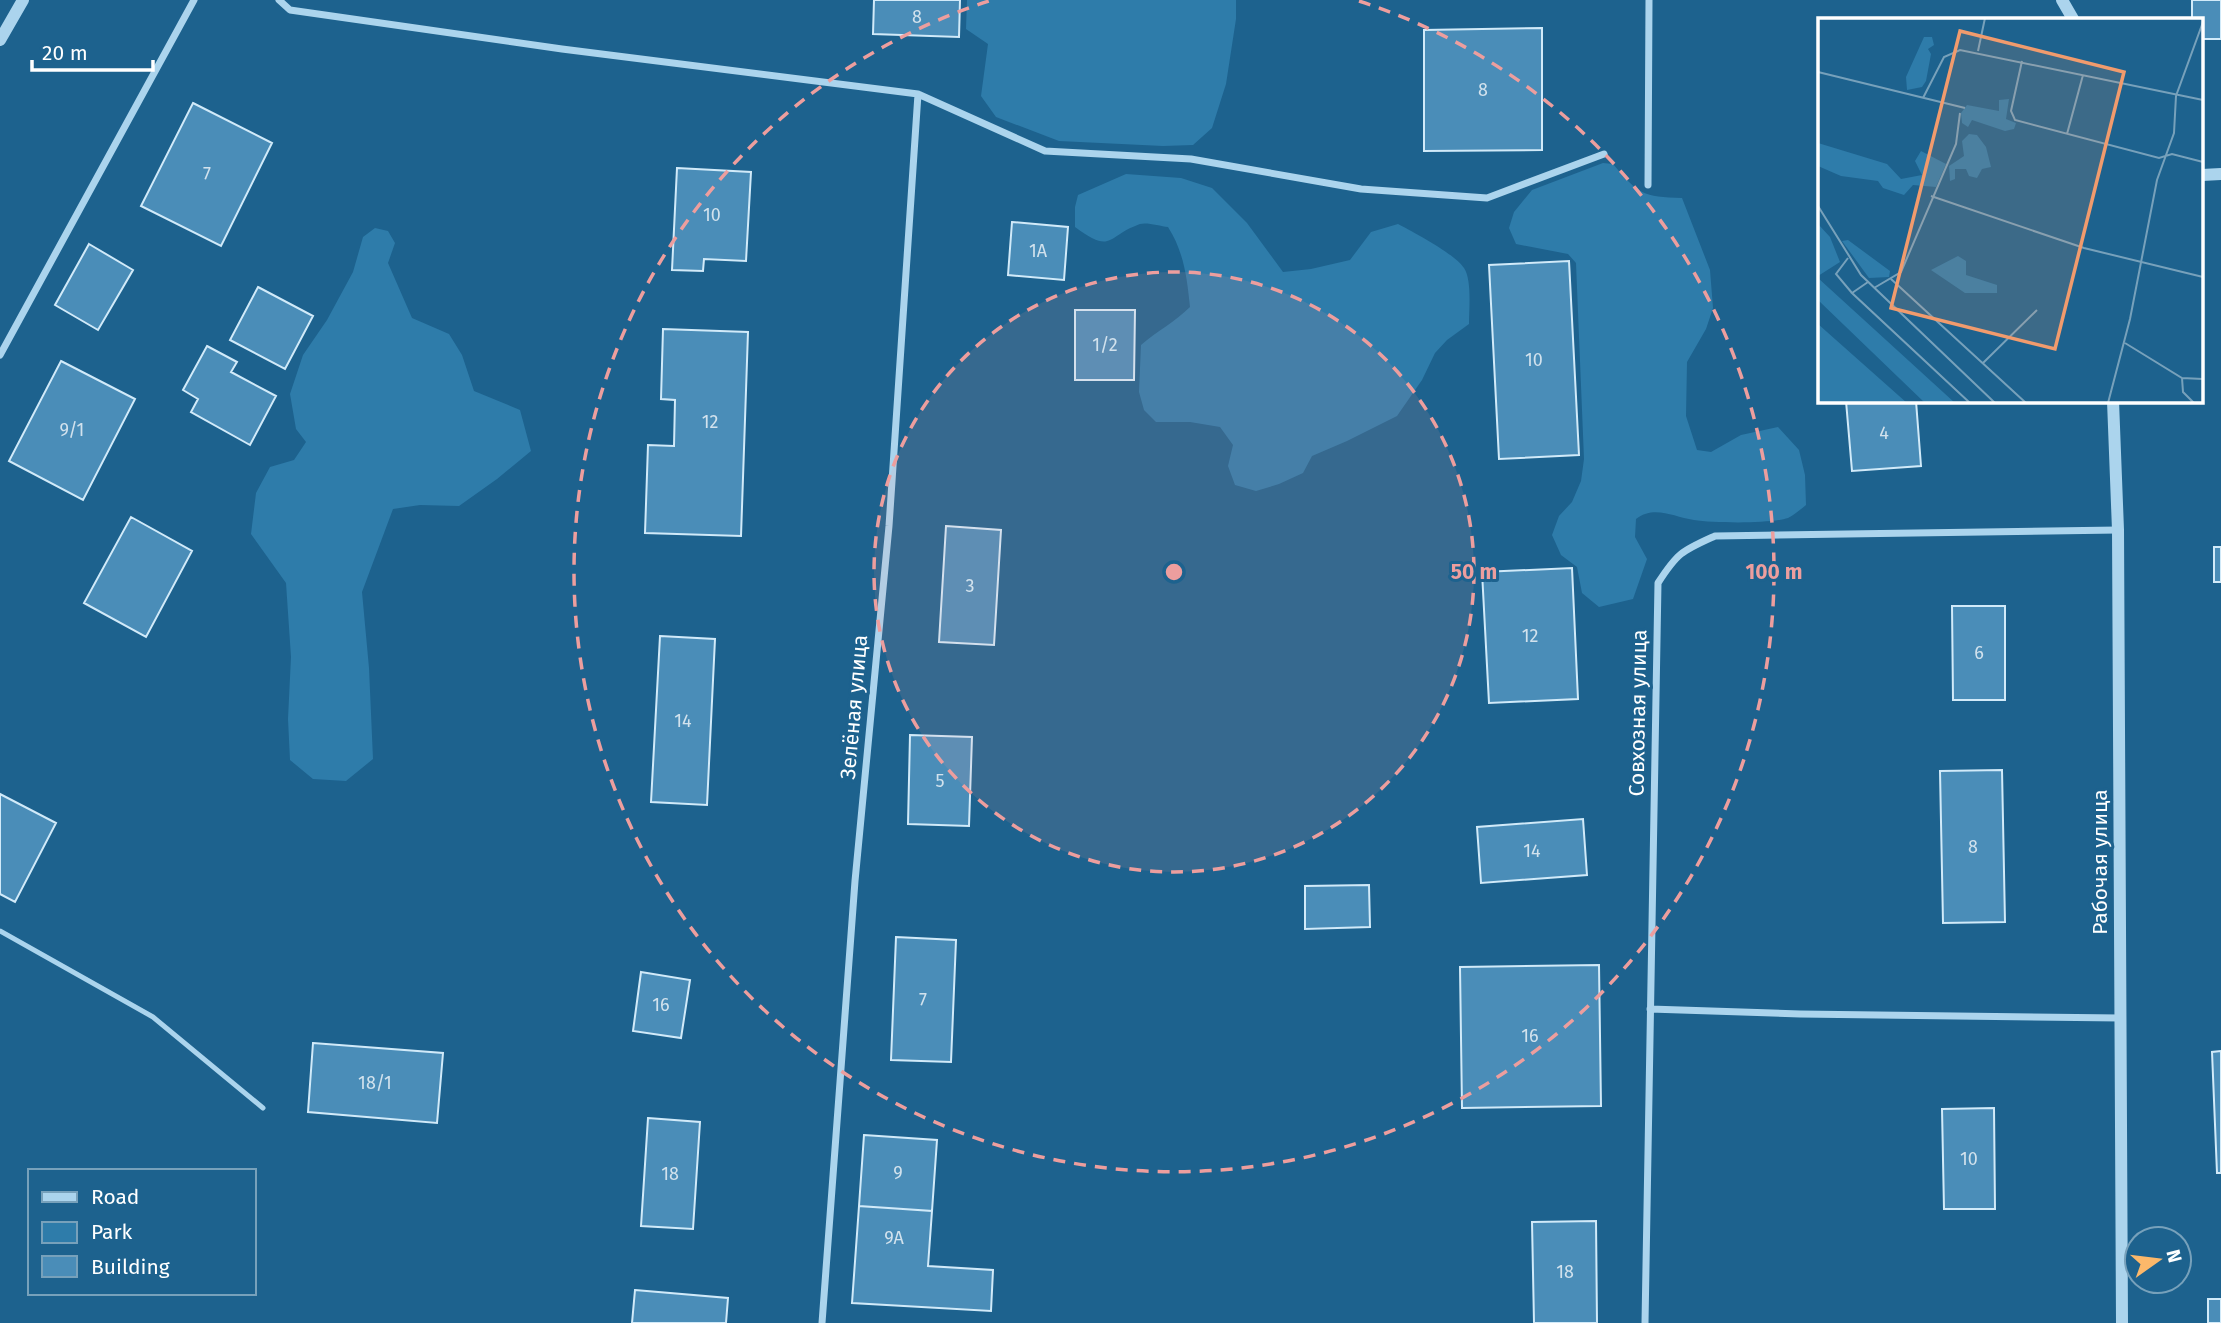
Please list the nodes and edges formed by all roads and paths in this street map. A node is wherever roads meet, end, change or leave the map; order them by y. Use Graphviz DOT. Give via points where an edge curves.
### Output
graph roads {
  1 [pos="23,0"];
  2 [pos="194,0"];
  3 [pos="279,0"];
  4 [pos="1648,0"];
  5 [pos="2062,0"];
  6 [pos="2072,18"];
  7 [pos="0,40"];
  8 [pos="918,94"];
  9 [pos="1604,154"];
  10 [pos="1648,185"];
  11 [pos="0,355"];
  12 [pos="2113,402"];
  13 [pos="2118,530"];
  14 [pos="0,931"];
  15 [pos="1650,1009"];
  16 [pos="2120,1018"];
  17 [pos="263,1108"];
  18 [pos="822,1323"];
  19 [pos="1645,1323"];
  20 [pos="2122,1323"];
  1 -- 7 [label="street"];
  2 -- 11 [label="street"];
  3 -- 8 [label="street" via="290,10 562,50"];
  4 -- 10 [label="street"];
  5 -- 6 [label="street"];
  8 -- 9 [label="street" via="1045,150 1191,159 1361,189 1487,198"];
  8 -- 18 [label="street, Зелёная улица" via="889,526 855,881"];
  12 -- 13 [label="street, Рабочая улица"];
  13 -- 15 [label="street, Совхозная улица" via="1715,536 1684,550 1671,562 1658,583"];
  13 -- 16 [label="street, Рабочая улица"];
  14 -- 17 [label="lane" via="153,1017"];
  15 -- 16 [label="street"];
  15 -- 19 [label="street, Совхозная улица"];
  16 -- 20 [label="street, Рабочая улица"];
}
